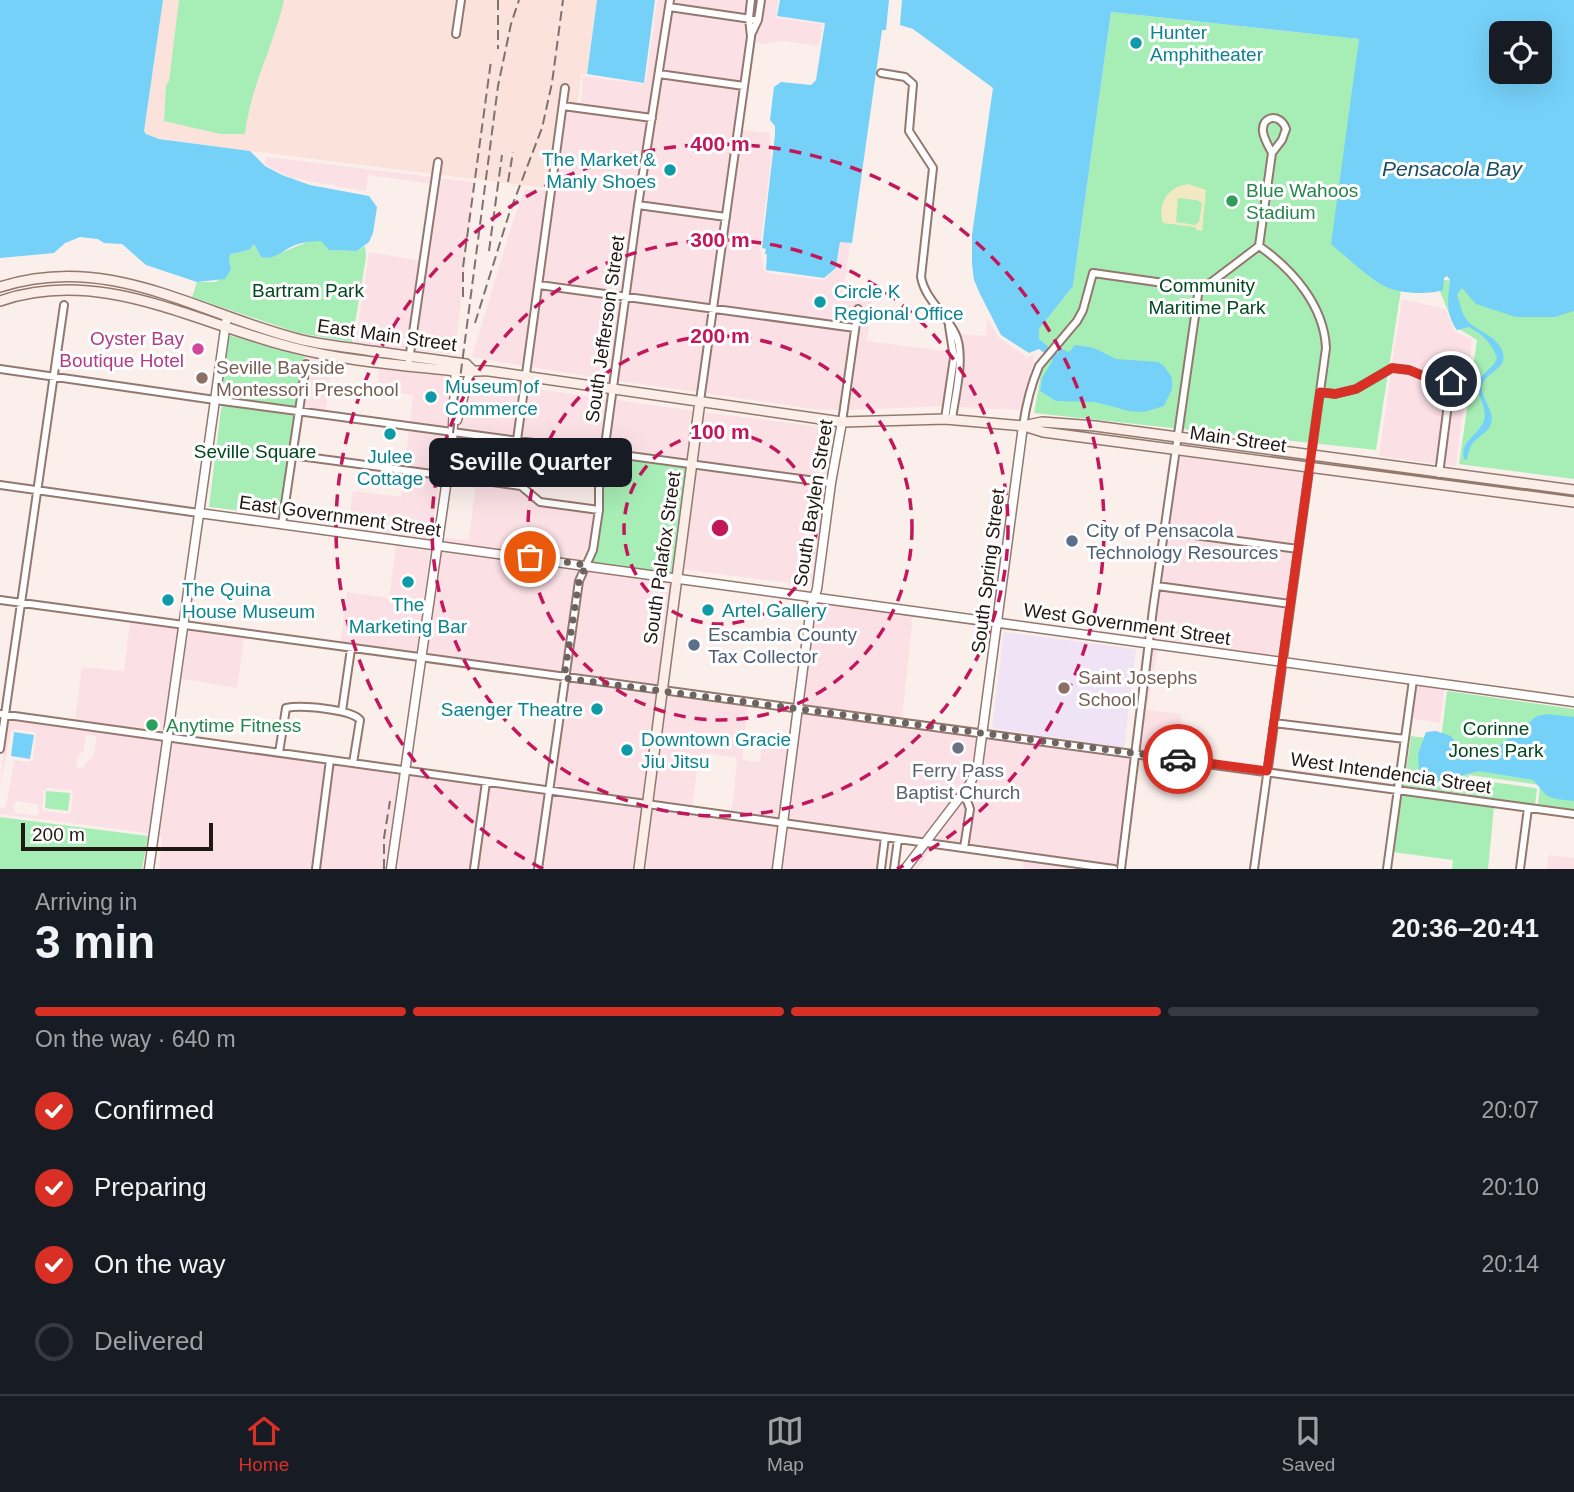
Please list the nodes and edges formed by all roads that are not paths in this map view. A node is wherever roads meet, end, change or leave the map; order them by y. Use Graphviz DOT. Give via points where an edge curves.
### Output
graph roads {
  1 [pos="461,0"];
  2 [pos="751,0"];
  3 [pos="761,0"];
  4 [pos="669,3"];
  5 [pos="749,18"];
  6 [pos="758,20"];
  7 [pos="456,34"];
  8 [pos="751,37"];
  9 [pos="881,73"];
  10 [pos="659,74"];
  11 [pos="744,86"];
  12 [pos="565,88"];
  13 [pos="563,106"];
  14 [pos="652,118"];
  15 [pos="1272,153"];
  16 [pos="438,162"];
  17 [pos="638,205"];
  18 [pos="726,217"];
  19 [pos="1259,246"];
  20 [pos="57,276"];
  21 [pos="539,285"];
  22 [pos="0,287"];
  23 [pos="1199,288"];
  24 [pos="62,290"];
  25 [pos="626,297"];
  26 [pos="0,301"];
  27 [pos="64,306"];
  28 [pos="713,309"];
  29 [pos="858,309"];
  30 [pos="227,316"];
  31 [pos="226,327"];
  32 [pos="855,328"];
  33 [pos="409,361"];
  34 [pos="306,364"];
  35 [pos="456,367"];
  36 [pos="0,369"];
  37 [pos="471,369"];
  38 [pos="526,376"];
  39 [pos="53,377"];
  40 [pos="614,389"];
  41 [pos="1320,392"];
  42 [pos="215,400"];
  43 [pos="700,401"];
  44 [pos="298,411"];
  45 [pos="948,419"];
  46 [pos="842,422"];
  47 [pos="1023,426"];
  48 [pos="453,433"];
  49 [pos="1177,437"];
  50 [pos="517,440"];
  51 [pos="1175,448"];
  52 [pos="605,452"];
  53 [pos="292,455"];
  54 [pos="1311,455"];
  55 [pos="692,464"];
  56 [pos="1309,466"];
  57 [pos="1439,471"];
  58 [pos="447,475"];
  59 [pos="831,483"];
  60 [pos="1438,483"];
  61 [pos="0,485"];
  62 [pos="37,490"];
  63 [pos="1574,490"];
  64 [pos="1574,502"];
  65 [pos="598,510"];
  66 [pos="199,513"];
  67 [pos="282,524"];
  68 [pos="1165,531"];
  69 [pos="437,545"];
  70 [pos="1298,548"];
  71 [pos="586,565"];
  72 [pos="676,578"];
  73 [pos="1157,586"];
  74 [pos="814,597"];
  75 [pos="0,600"];
  76 [pos="20,603"];
  77 [pos="1290,604"];
  78 [pos="998,621"];
  79 [pos="183,626"];
  80 [pos="1149,644"];
  81 [pos="351,649"];
  82 [pos="421,659"];
  83 [pos="1282,662"];
  84 [pos="564,678"];
  85 [pos="1413,680"];
  86 [pos="662,692"];
  87 [pos="1574,702"];
  88 [pos="797,710"];
  89 [pos="342,711"];
  90 [pos="2,714"];
  91 [pos="1274,723"];
  92 [pos="983,732"];
  93 [pos="167,737"];
  94 [pos="1405,739"];
  95 [pos="0,749"];
  96 [pos="279,753"];
  97 [pos="1136,754"];
  98 [pos="330,760"];
  99 [pos="353,763"];
  100 [pos="1267,771"];
  101 [pos="405,772"];
  102 [pos="486,782"];
  103 [pos="1398,789"];
  104 [pos="549,791"];
  105 [pos="964,792"];
  106 [pos="647,804"];
  107 [pos="1528,808"];
  108 [pos="1574,814"];
  109 [pos="782,823"];
  110 [pos="885,837"];
  111 [pos="898,839"];
  112 [pos="924,843"];
  113 [pos="964,848"];
  114 [pos="149,869"];
  115 [pos="316,869"];
  116 [pos="391,869"];
  117 [pos="474,869"];
  118 [pos="538,869"];
  119 [pos="639,869"];
  120 [pos="777,869"];
  121 [pos="881,869"];
  122 [pos="894,869"];
  123 [pos="905,869"];
  124 [pos="1114,869"];
  125 [pos="1121,869"];
  126 [pos="1254,869"];
  127 [pos="1387,869"];
  128 [pos="1520,869"];
  1 -- 7 [label="street"];
  2 -- 5 [label="street, South Palafox Street"];
  3 -- 6 [label="street, South Palafox Street"];
  4 -- 5 [label="street"];
  4 -- 10 [label="street, South Jefferson Street"];
  5 -- 6 [label="street"];
  5 -- 8 [label="street, South Palafox Street"];
  6 -- 8 [label="street, South Palafox Street"];
  8 -- 11 [label="street, South Palafox Street"];
  9 -- 45 [label="street" via="905,77 913,84 909,131 934,170 920,277 956,334"];
  10 -- 11 [label="street"];
  10 -- 14 [label="street, South Jefferson Street"];
  11 -- 18 [label="street, South Palafox Street"];
  12 -- 13 [label="street"];
  13 -- 14 [label="street"];
  13 -- 21 [label="street"];
  14 -- 17 [label="street, South Jefferson Street"];
  15 -- 15 [label="street" via="1286,129 1277,117 1264,123"];
  15 -- 19 [label="street"];
  16 -- 33 [label="street"];
  17 -- 18 [label="street"];
  17 -- 25 [label="street, South Jefferson Street"];
  18 -- 28 [label="street, South Palafox Street"];
  19 -- 23 [label="street"];
  19 -- 41 [label="street" via="1285,266 1319,313 1326,348"];
  20 -- 22 [label="main road, East Main Street"];
  20 -- 24 [label="street"];
  20 -- 30 [label="main road, East Main Street" via="136,285"];
  21 -- 25 [label="street"];
  21 -- 38 [label="street"];
  23 -- 47 [label="street, South Spring Street" via="1093,273 1077,321 1040,366"];
  23 -- 49 [label="street"];
  24 -- 26 [label="main road, East Main Street"];
  24 -- 31 [label="main road, East Main Street" via="131,297"];
  25 -- 28 [label="street"];
  25 -- 40 [label="street, South Jefferson Street"];
  27 -- 39 [label="street"];
  28 -- 32 [label="street"];
  28 -- 43 [label="street, South Palafox Street"];
  29 -- 32 [label="street, South Baylen Street"];
  30 -- 31 [label="street"];
  30 -- 33 [label="main road, East Main Street" via="302,340"];
  31 -- 33 [label="main road, East Main Street" via="307,351"];
  31 -- 42 [label="street"];
  32 -- 46 [label="street, South Baylen Street"];
  33 -- 35 [label="main road, East Main Street"];
  34 -- 44 [label="street"];
  35 -- 37 [label="main road, East Main Street" via="466,364"];
  35 -- 48 [label="street"];
  36 -- 39 [label="street"];
  37 -- 38 [label="main road, East Main Street"];
  37 -- 48 [label="street"];
  38 -- 40 [label="main road, East Main Street"];
  38 -- 50 [label="street"];
  39 -- 42 [label="street"];
  39 -- 62 [label="street"];
  40 -- 43 [label="main road, East Main Street"];
  40 -- 52 [label="street, South Jefferson Street"];
  41 -- 54 [label="street"];
  41 -- 57 [label="street" via="1356,389 1392,368 1451,381"];
  42 -- 44 [label="street"];
  42 -- 66 [label="street"];
  43 -- 46 [label="main road, East Main Street"];
  43 -- 55 [label="main road, South Palafox Street"];
  44 -- 48 [label="street"];
  44 -- 53 [label="street"];
  45 -- 46 [label="main road, East Main Street"];
  45 -- 47 [label="main road, East Main Street"];
  46 -- 59 [label="street, South Baylen Street"];
  47 -- 49 [label="main road" via="1042,422"];
  47 -- 51 [label="main road, Main Street"];
  47 -- 78 [label="street, South Spring Street"];
  48 -- 50 [label="street"];
  48 -- 58 [label="street"];
  49 -- 51 [label="street"];
  49 -- 54 [label="main road"];
  50 -- 52 [label="street"];
  51 -- 56 [label="main road, Main Street"];
  51 -- 68 [label="street"];
  52 -- 55 [label="street"];
  52 -- 65 [label="street, South Jefferson Street"];
  53 -- 58 [label="street"];
  53 -- 67 [label="street"];
  54 -- 56 [label="street"];
  54 -- 57 [label="main road"];
  55 -- 59 [label="street"];
  55 -- 72 [label="main road, South Palafox Street"];
  56 -- 60 [label="main road, Main Street"];
  56 -- 70 [label="street"];
  57 -- 60 [label="street"];
  57 -- 63 [label="main road"];
  58 -- 65 [label="street" via="521,486 540,502"];
  58 -- 69 [label="street"];
  59 -- 74 [label="street, South Baylen Street"];
  60 -- 64 [label="main road, Main Street"];
  61 -- 62 [label="street, East Government Street"];
  62 -- 66 [label="street, East Government Street"];
  62 -- 76 [label="street"];
  65 -- 71 [label="street, South Jefferson Street" via="593,550"];
  66 -- 67 [label="street, East Government Street"];
  66 -- 79 [label="street"];
  67 -- 69 [label="street, East Government Street"];
  68 -- 70 [label="street"];
  68 -- 73 [label="street"];
  69 -- 71 [label="street, East Government Street"];
  69 -- 82 [label="street"];
  70 -- 77 [label="street"];
  71 -- 72 [label="street, East Government Street"];
  71 -- 84 [label="street, South Jefferson Street" via="579,581"];
  72 -- 74 [label="street, West Government Street"];
  72 -- 86 [label="main road, South Palafox Street"];
  73 -- 77 [label="street"];
  73 -- 80 [label="street"];
  74 -- 78 [label="street, West Government Street"];
  74 -- 88 [label="street, South Baylen Street"];
  75 -- 76 [label="street, West Intendencia Street"];
  76 -- 79 [label="street, West Intendencia Street"];
  76 -- 90 [label="street"];
  77 -- 83 [label="street"];
  78 -- 80 [label="street, West Government Street"];
  78 -- 92 [label="street, South Spring Street"];
  79 -- 81 [label="street, West Intendencia Street"];
  79 -- 93 [label="street"];
  80 -- 83 [label="street, West Government Street"];
  80 -- 97 [label="street"];
  81 -- 82 [label="street, West Intendencia Street"];
  81 -- 89 [label="street"];
  82 -- 84 [label="street, West Intendencia Street"];
  82 -- 101 [label="street"];
  83 -- 85 [label="street, West Government Street"];
  83 -- 91 [label="street"];
  84 -- 86 [label="street, West Intendencia Street"];
  84 -- 104 [label="street, South Jefferson Street"];
  85 -- 87 [label="street, West Government Street"];
  85 -- 94 [label="street"];
  86 -- 88 [label="street, West Intendencia Street"];
  86 -- 106 [label="main road, South Palafox Street"];
  88 -- 92 [label="street, West Intendencia Street"];
  88 -- 109 [label="street, South Baylen Street"];
  89 -- 96 [label="street" via="286,708"];
  89 -- 99 [label="street" via="360,720"];
  90 -- 93 [label="street"];
  90 -- 95 [label="street"];
  91 -- 94 [label="street"];
  91 -- 100 [label="street"];
  92 -- 97 [label="street, West Intendencia Street"];
  92 -- 105 [label="street, South Spring Street" via="978,765"];
  93 -- 96 [label="street"];
  93 -- 114 [label="street"];
  94 -- 103 [label="street"];
  96 -- 98 [label="street"];
  97 -- 100 [label="street, West Intendencia Street"];
  97 -- 125 [label="street"];
  98 -- 99 [label="street"];
  98 -- 115 [label="street"];
  99 -- 101 [label="street"];
  100 -- 103 [label="street, West Intendencia Street"];
  100 -- 126 [label="street"];
  101 -- 102 [label="street"];
  101 -- 116 [label="street"];
  102 -- 104 [label="street"];
  102 -- 117 [label="street"];
  103 -- 107 [label="street, West Intendencia Street"];
  103 -- 127 [label="street"];
  104 -- 106 [label="street"];
  104 -- 118 [label="street, South Jefferson Street"];
  105 -- 112 [label="street, South Spring Street"];
  105 -- 113 [label="street" via="970,809"];
  106 -- 109 [label="street"];
  106 -- 119 [label="main road, South Palafox Street"];
  107 -- 108 [label="street, West Intendencia Street"];
  107 -- 128 [label="street"];
  109 -- 110 [label="street"];
  109 -- 120 [label="street, South Baylen Street"];
  110 -- 111 [label="street"];
  110 -- 121 [label="street"];
  111 -- 112 [label="street"];
  111 -- 122 [label="street"];
  112 -- 113 [label="street"];
  112 -- 123 [label="street, South Spring Street"];
  113 -- 124 [label="street"];
}
